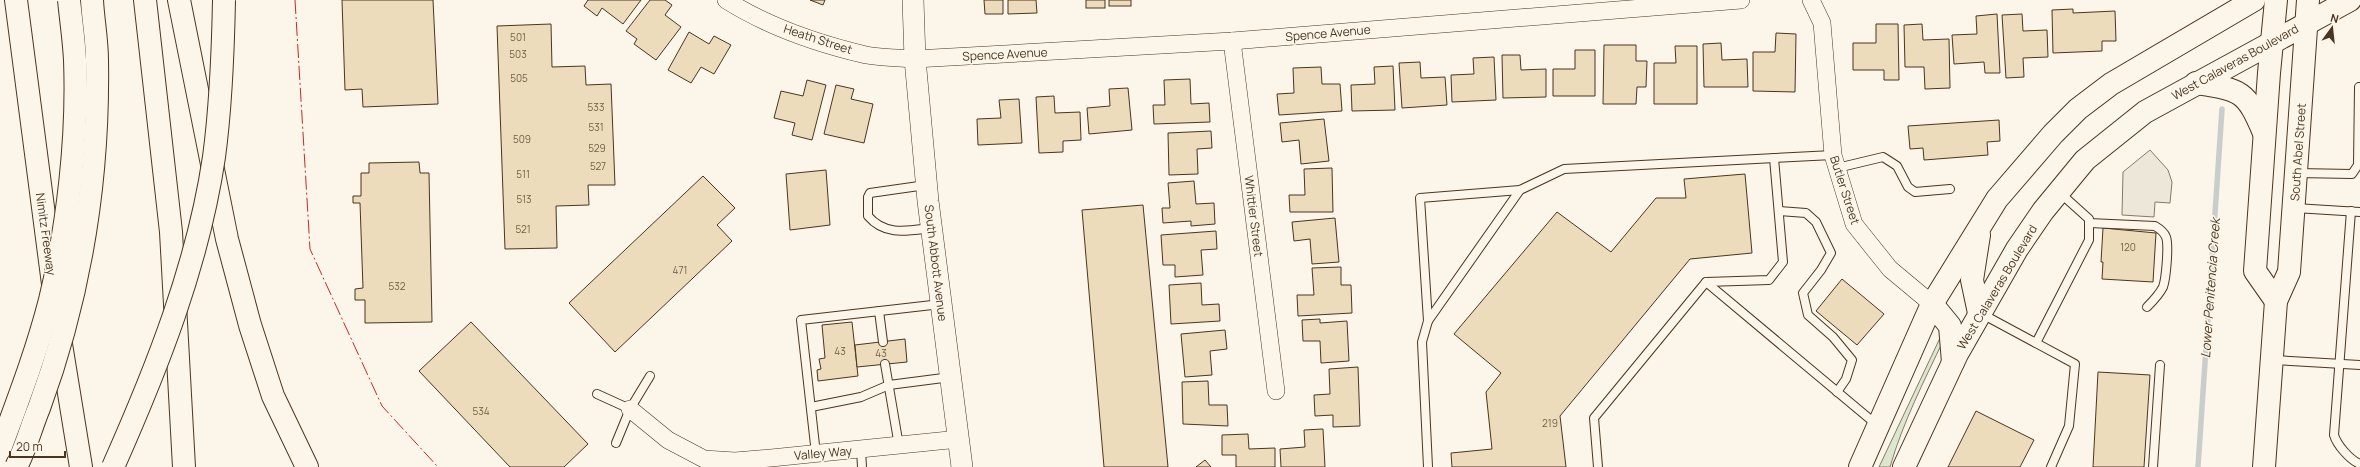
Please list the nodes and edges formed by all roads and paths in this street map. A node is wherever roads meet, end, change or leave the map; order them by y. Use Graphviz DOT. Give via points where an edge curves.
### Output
graph roads {
  1 [pos="16,0"];
  2 [pos="69,0"];
  3 [pos="92,0"];
  4 [pos="145,0"];
  5 [pos="179,0"];
  6 [pos="224,0"];
  7 [pos="726,0"];
  8 [pos="913,0"];
  9 [pos="1741,0"];
  10 [pos="1811,0"];
  11 [pos="2254,0"];
  12 [pos="2276,0"];
  13 [pos="2308,0"];
  14 [pos="2350,0"];
  15 [pos="1593,6"];
  16 [pos="2307,23"];
  17 [pos="1232,41"];
  18 [pos="2272,42"];
  19 [pos="915,59"];
  20 [pos="2196,82"];
  21 [pos="2359,87"];
  22 [pos="2264,133"];
  23 [pos="1774,158"];
  24 [pos="1835,161"];
  25 [pos="2297,173"];
  26 [pos="927,185"];
  27 [pos="1950,189"];
  28 [pos="1520,190"];
  29 [pos="2058,192"];
  30 [pos="2295,208"];
  31 [pos="1779,211"];
  32 [pos="2351,212"];
  33 [pos="2360,212"];
  34 [pos="2089,223"];
  35 [pos="932,228"];
  36 [pos="1980,229"];
  37 [pos="1706,282"];
  38 [pos="2276,301"];
  39 [pos="942,304"];
  40 [pos="1932,304"];
  41 [pos="2147,307"];
  42 [pos="879,311"];
  43 [pos="1979,313"];
  44 [pos="1428,321"];
  45 [pos="883,342"];
  46 [pos="2036,343"];
  47 [pos="2272,360"];
  48 [pos="1953,362"];
  49 [pos="885,364"];
  50 [pos="2340,364"];
  51 [pos="2160,365"];
  52 [pos="2360,365"];
  53 [pos="650,376"];
  54 [pos="951,377"];
  55 [pos="889,385"];
  56 [pos="1276,391"];
  57 [pos="1837,392"];
  58 [pos="597,394"];
  59 [pos="811,407"];
  60 [pos="630,409"];
  61 [pos="1878,426"];
  62 [pos="959,439"];
  63 [pos="616,442"];
  64 [pos="899,446"];
  65 [pos="0,449"];
  66 [pos="861,450"];
  67 [pos="816,454"];
  68 [pos="771,462"];
  69 [pos="2360,464"];
  70 [pos="16,467"];
  71 [pos="81,467"];
  72 [pos="113,467"];
  73 [pos="184,467"];
  74 [pos="307,467"];
  75 [pos="862,467"];
  76 [pos="962,467"];
  77 [pos="1428,467"];
  78 [pos="1598,467"];
  79 [pos="1860,467"];
  80 [pos="1904,467"];
  81 [pos="2051,467"];
  82 [pos="2153,467"];
  83 [pos="2264,467"];
  1 -- 71 [label="main road, Nimitz Freeway" via="63,363"];
  2 -- 65 [label="main road, bridge" via="75,60 74,135 65,220 50,300 26,378"];
  3 -- 70 [label="main road, bridge" via="97,59 96,136 86,223 72,305 47,385"];
  4 -- 73 [label="main road" via="171,232"];
  5 -- 74 [label="main road" via="227,239 250,325 273,396"];
  6 -- 72 [label="main road, bridge" via="222,70 214,157 194,252 169,330"];
  7 -- 19 [label="street, Heath Street" via="749,14 812,39 867,55"];
  8 -- 19 [label="street, South Abbott Avenue"];
  9 -- 15 [label="street, Spence Avenue"];
  10 -- 24 [label="street, Butler Street" via="1822,23"];
  11 -- 36 [label="main road" via="2111,84 2078,110 2053,134 1997,199"];
  12 -- 18 [label="main road"];
  13 -- 16 [label="main road, South Abel Street"];
  14 -- 16 [label="main road, West Calaveras Boulevard"];
  15 -- 17 [label="street, Spence Avenue"];
  16 -- 18 [label="main road, West Calaveras Boulevard"];
  16 -- 25 [label="main road, South Abel Street"];
  17 -- 19 [label="street, Spence Avenue"];
  17 -- 56 [label="street, Whittier Street"];
  18 -- 20 [label="main road, West Calaveras Boulevard"];
  18 -- 22 [label="main road"];
  19 -- 26 [label="street, South Abbott Avenue"];
  20 -- 22 [label="main road" via="2238,92 2246,98"];
  20 -- 29 [label="main road, West Calaveras Boulevard" via="2145,112 2113,136 2085,160"];
  21 -- 25 [label="lane" via="2358,165 2352,174"];
  22 -- 38 [label="main road" via="2254,271"];
  23 -- 24 [label="lane"];
  23 -- 28 [label="lane" via="1564,170"];
  23 -- 31 [label="lane"];
  24 -- 27 [label="lane" via="1883,157 1896,166 1908,187 1915,192"];
  24 -- 40 [label="street, Butler Street" via="1854,224 1890,269"];
  25 -- 30 [label="main road, South Abel Street"];
  26 -- 35 [label="street, South Abbott Avenue"];
  26 -- 35 [label="lane" via="870,193 868,216 873,222 896,232"];
  28 -- 44 [label="lane"];
  28 -- 44 [label="lane" via="1420,198"];
  29 -- 34 [label="lane" via="2089,219"];
  29 -- 43 [label="main road, West Calaveras Boulevard" via="2017,249"];
  30 -- 32 [label="lane"];
  30 -- 38 [label="main road, South Abel Street" via="2289,272"];
  31 -- 37 [label="lane" via="1782,262 1769,280"];
  31 -- 57 [label="lane" via="1806,213 1816,222 1831,253 1803,293 1808,315 1834,337 1852,360 1846,379"];
  32 -- 33 [label="lane"];
  32 -- 50 [label="lane"];
  34 -- 41 [label="lane" via="2155,226 2162,230 2167,238 2166,275 2163,287"];
  34 -- 46 [label="lane" via="2089,240"];
  35 -- 39 [label="street, South Abbott Avenue"];
  36 -- 40 [label="main road"];
  36 -- 43 [label="main road" via="1972,280"];
  37 -- 57 [label="lane"];
  37 -- 78 [label="lane" via="1594,418"];
  38 -- 47 [label="main road, South Abel Street"];
  39 -- 42 [label="lane"];
  39 -- 54 [label="street, South Abbott Avenue"];
  40 -- 48 [label="main road" via="1950,326"];
  40 -- 61 [label="main road"];
  42 -- 45 [label="lane"];
  42 -- 59 [label="lane" via="801,320"];
  43 -- 46 [label="lane"];
  43 -- 48 [label="main road, West Calaveras Boulevard"];
  44 -- 77 [label="lane" via="1422,342"];
  46 -- 81 [label="lane" via="2075,364 2069,426"];
  47 -- 50 [label="lane"];
  47 -- 83 [label="main road, South Abel Street"];
  48 -- 80 [label="main road, West Calaveras Boulevard"];
  49 -- 55 [label="lane"];
  50 -- 52 [label="lane"];
  50 -- 69 [label="lane" via="2334,435 2336,441"];
  51 -- 82 [label="lane"];
  53 -- 60 [label="lane"];
  54 -- 55 [label="lane"];
  54 -- 62 [label="street, South Abbott Avenue"];
  55 -- 59 [label="lane" via="861,397"];
  55 -- 64 [label="lane"];
  57 -- 61 [label="lane"];
  58 -- 60 [label="lane"];
  59 -- 67 [label="lane"];
  60 -- 63 [label="lane"];
  60 -- 68 [label="street, Valley Way" via="668,440 704,458"];
  61 -- 79 [label="main road"];
  62 -- 64 [label="street, Valley Way"];
  62 -- 76 [label="street, South Abbott Avenue"];
  64 -- 66 [label="street, Valley Way"];
  66 -- 67 [label="street, Valley Way"];
  66 -- 75 [label="lane"];
  67 -- 68 [label="street, Valley Way"];
}
